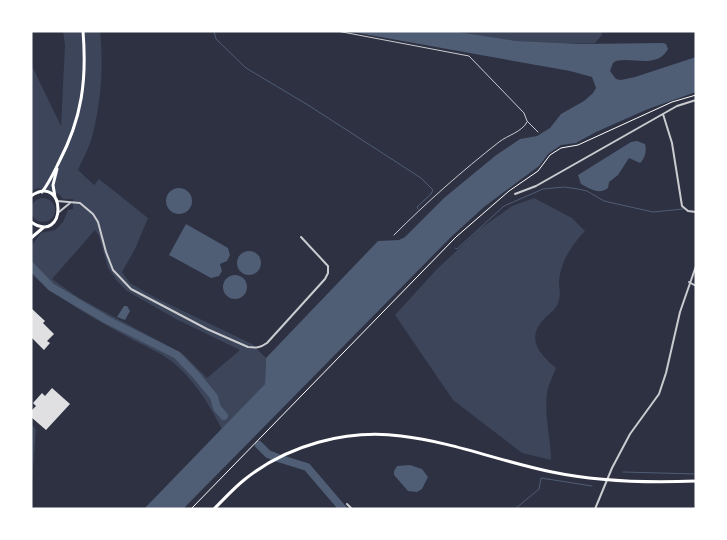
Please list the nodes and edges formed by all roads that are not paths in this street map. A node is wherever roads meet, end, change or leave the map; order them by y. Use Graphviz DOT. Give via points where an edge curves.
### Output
graph roads {
  1 [pos="83,31"];
  2 [pos="337,31"];
  3 [pos="696,100"];
  4 [pos="663,113"];
  5 [pos="527,121"];
  6 [pos="538,132"];
  7 [pos="59,163"];
  8 [pos="42,192"];
  9 [pos="514,194"];
  10 [pos="31,196"];
  11 [pos="56,199"];
  12 [pos="70,203"];
  13 [pos="59,212"];
  14 [pos="696,212"];
  15 [pos="31,222"];
  16 [pos="44,226"];
  17 [pos="394,235"];
  18 [pos="301,237"];
  19 [pos="31,238"];
  20 [pos="696,266"];
  21 [pos="689,282"];
  22 [pos="696,286"];
  23 [pos="696,481"];
  24 [pos="347,504"];
  25 [pos="214,509"];
  26 [pos="352,509"];
  27 [pos="595,509"];
  1 -- 7 [label="main road" via="82,96 73,133"];
  2 -- 5 [label="lane" via="469,56 524,113"];
  3 -- 4 [label="street"];
  4 -- 9 [label="street" via="536,186"];
  4 -- 14 [label="street" via="672,143 682,206"];
  5 -- 6 [label="lane"];
  5 -- 17 [label="lane" via="524,127 460,173"];
  7 -- 8 [label="main road"];
  7 -- 11 [label="main road" via="53,185"];
  8 -- 10 [label="main road"];
  8 -- 11 [label="main road"];
  11 -- 12 [label="street"];
  11 -- 13 [label="main road"];
  12 -- 13 [label="street"];
  12 -- 18 [label="street" via="80,203 93,214 113,270 131,289 207,329 254,348 267,343 328,273 328,266"];
  13 -- 16 [label="main road" via="54,222"];
  15 -- 16 [label="main road"];
  16 -- 19 [label="main road"];
  20 -- 21 [label="street"];
  21 -- 22 [label="street"];
  21 -- 27 [label="street" via="659,394 630,434"];
  23 -- 25 [label="main road" via="617,481 552,472 440,443 401,436 367,435 334,438 288,454 245,479"];
  24 -- 26 [label="street"];
}
